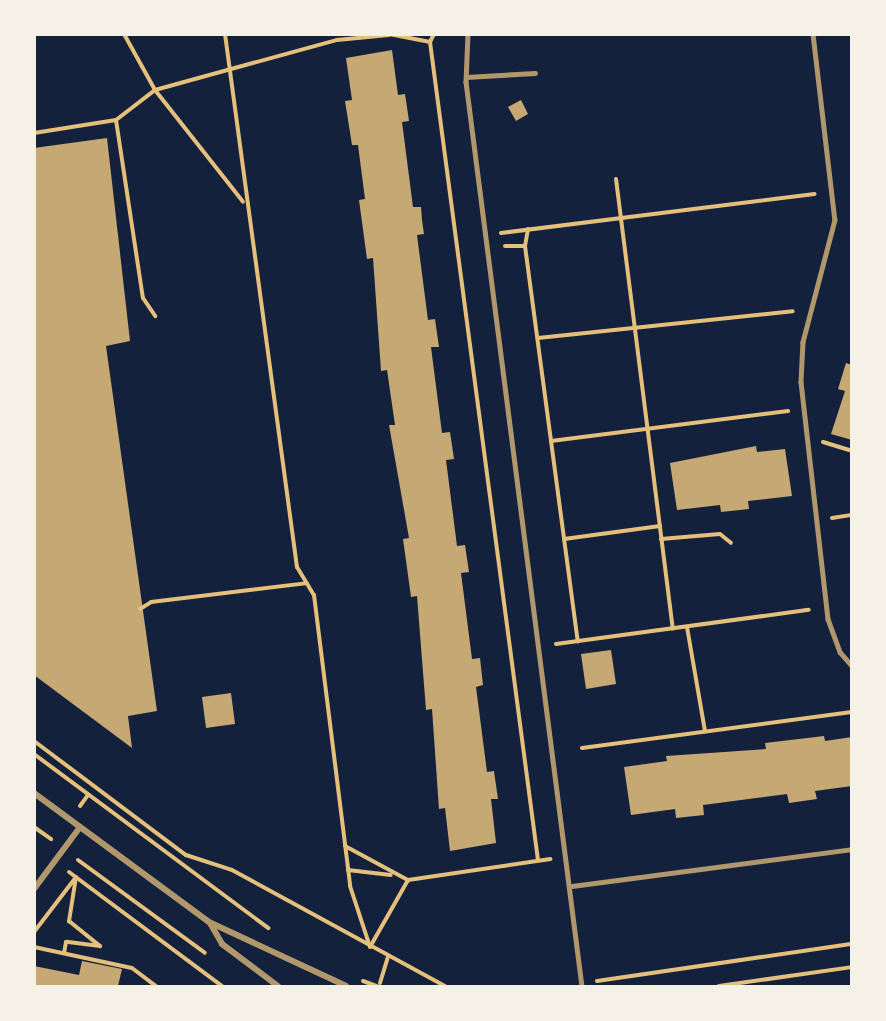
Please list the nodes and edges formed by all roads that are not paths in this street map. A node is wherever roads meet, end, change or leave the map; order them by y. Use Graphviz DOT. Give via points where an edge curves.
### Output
graph roads {
  1 [pos="468,34"];
  2 [pos="813,34"];
  3 [pos="535,73"];
  4 [pos="466,77"];
  5 [pos="852,666"];
  6 [pos="34,793"];
  7 [pos="80,827"];
  8 [pos="852,849"];
  9 [pos="572,886"];
  10 [pos="34,889"];
  11 [pos="209,922"];
  12 [pos="582,985"];
  13 [pos="278,987"];
  14 [pos="346,987"];
  1 -- 4 [label="lane"];
  2 -- 5 [label="lane" via="833,191 834,236 801,361 828,619 840,652"];
  3 -- 4 [label="lane"];
  4 -- 9 [label="lane"];
  6 -- 7 [label="street"];
  7 -- 10 [label="street"];
  7 -- 11 [label="street"];
  8 -- 9 [label="lane"];
  9 -- 12 [label="lane"];
  11 -- 13 [label="street" via="222,944"];
  11 -- 14 [label="street"];
}
